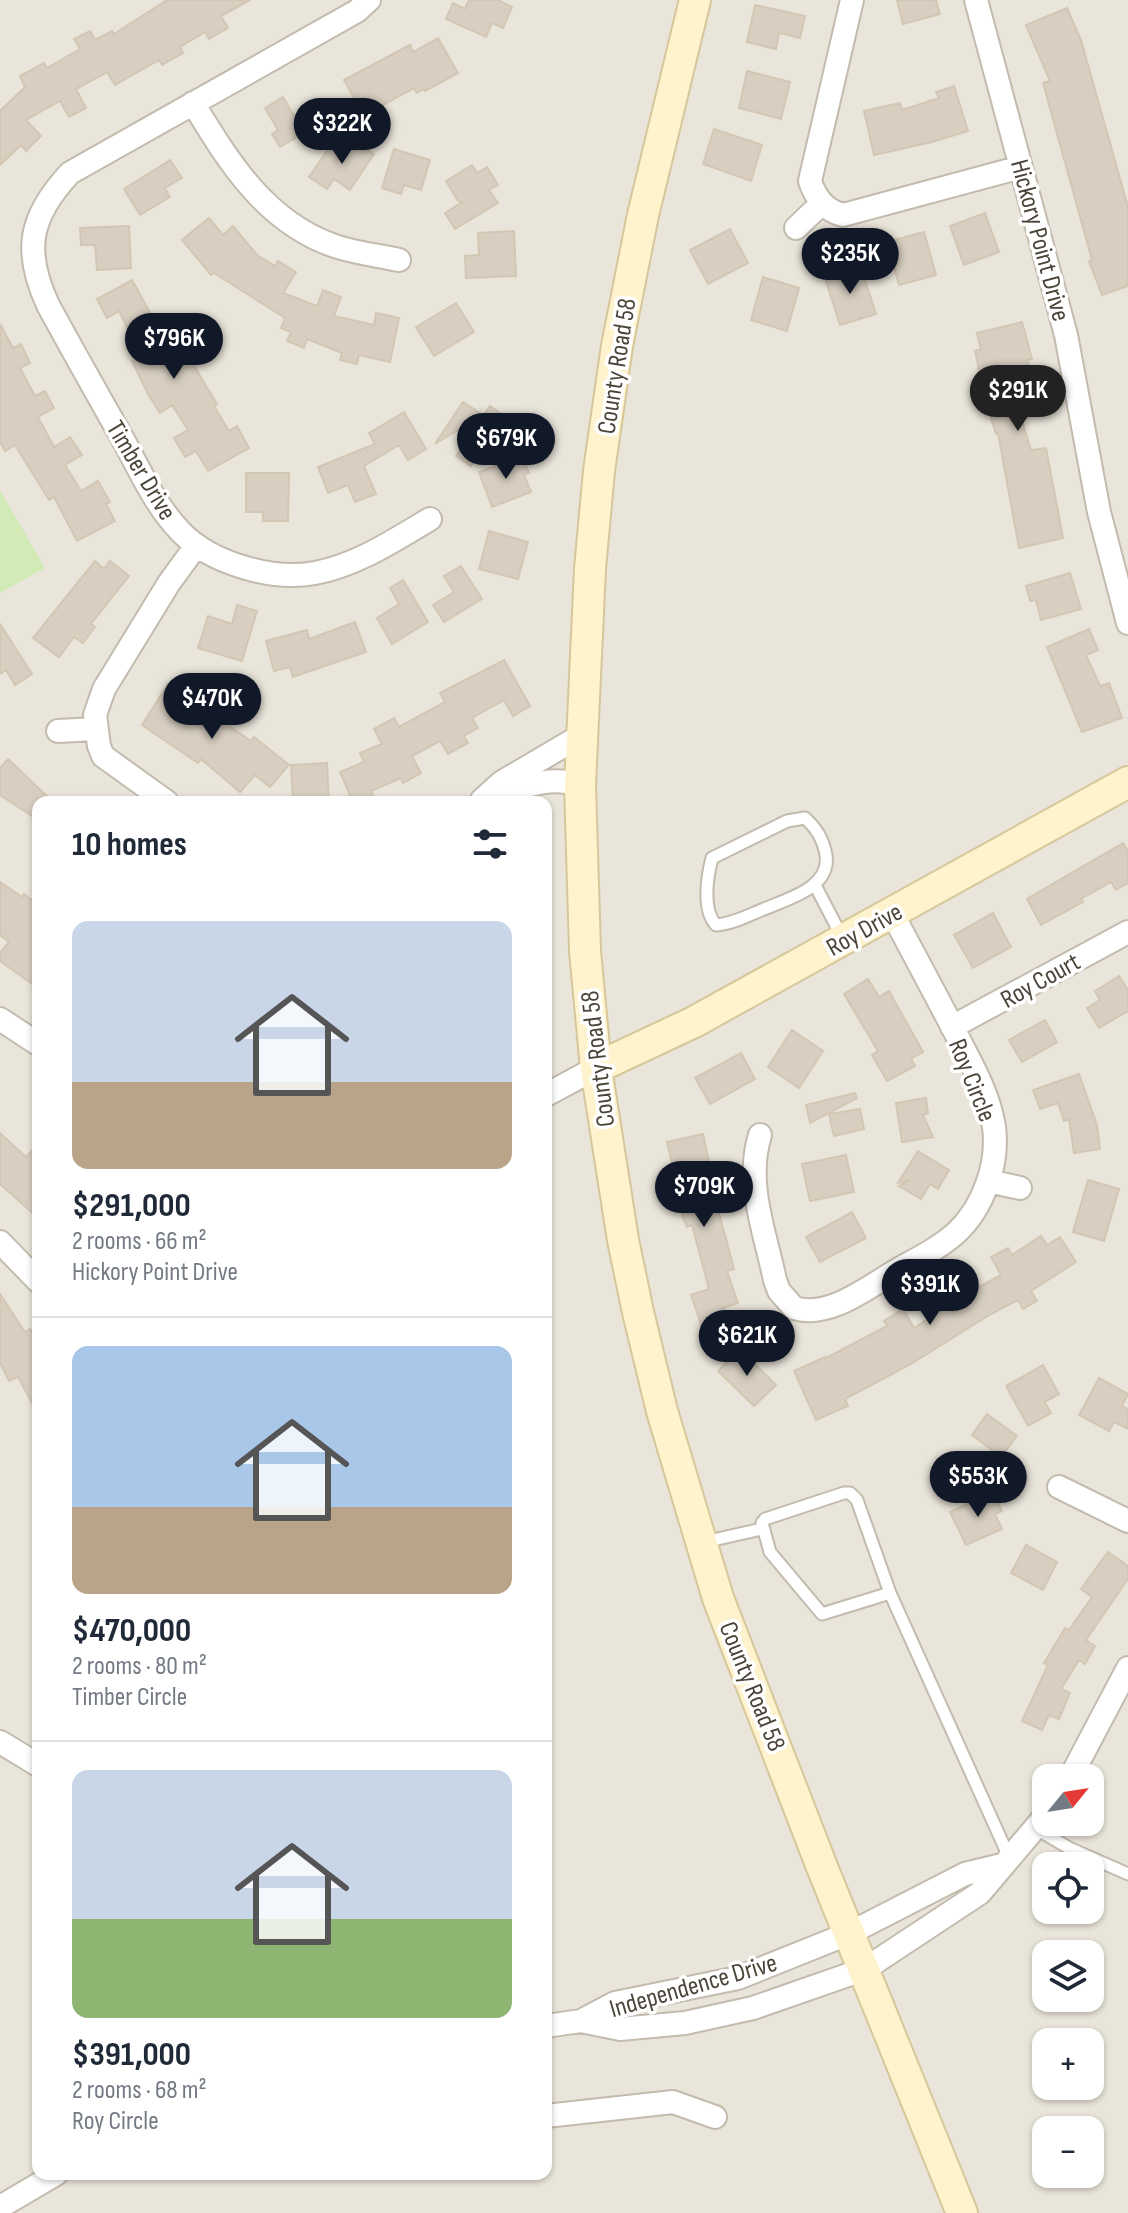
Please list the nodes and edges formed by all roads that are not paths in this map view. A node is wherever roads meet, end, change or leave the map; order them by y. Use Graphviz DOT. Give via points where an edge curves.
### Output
graph roads {
  1 [pos="369,0"];
  2 [pos="695,0"];
  3 [pos="852,0"];
  4 [pos="976,0"];
  5 [pos="193,103"];
  6 [pos="1021,167"];
  7 [pos="822,203"];
  8 [pos="796,228"];
  9 [pos="399,260"];
  10 [pos="430,519"];
  11 [pos="196,546"];
  12 [pos="1128,623"];
  13 [pos="95,729"];
  14 [pos="58,731"];
  15 [pos="582,735"];
  16 [pos="1128,782"];
  17 [pos="580,785"];
  18 [pos="159,796"];
  19 [pos="486,796"];
  20 [pos="496,796"];
  21 [pos="815,885"];
  22 [pos="892,913"];
  23 [pos="1128,932"];
  24 [pos="843,940"];
  25 [pos="0,1019"];
  26 [pos="952,1027"];
  27 [pos="32,1040"];
  28 [pos="596,1068"];
  29 [pos="552,1092"];
  30 [pos="760,1135"];
  31 [pos="988,1181"];
  32 [pos="1020,1188"];
  33 [pos="0,1242"];
  34 [pos="32,1275"];
  35 [pos="1059,1487"];
  36 [pos="1128,1521"];
  37 [pos="762,1529"];
  38 [pos="700,1543"];
  39 [pos="890,1593"];
  40 [pos="1128,1668"];
  41 [pos="0,1742"];
  42 [pos="32,1761"];
  43 [pos="1077,1764"];
  44 [pos="1032,1832"];
  45 [pos="1056,1836"];
  46 [pos="1005,1861"];
  47 [pos="1128,1874"];
  48 [pos="850,1933"];
  49 [pos="865,1969"];
  50 [pos="581,2021"];
  51 [pos="552,2025"];
  52 [pos="552,2115"];
  53 [pos="715,2117"];
  54 [pos="46,2180"];
  55 [pos="0,2207"];
  56 [pos="962,2213"];
  1 -- 5 [label="street, Timber Drive"];
  2 -- 15 [label="street, County Road 58" via="617,346 590,569"];
  3 -- 7 [label="street" via="810,181"];
  4 -- 6 [label="street, Hickory Point Drive"];
  5 -- 9 [label="street" via="245,182 273,209 334,246"];
  5 -- 11 [label="street, Timber Drive" via="70,173 39,215 33,248 35,278 48,305 151,491"];
  6 -- 7 [label="street" via="843,215"];
  6 -- 12 [label="street, Hickory Point Drive" via="1066,335 1099,512"];
  7 -- 8 [label="street"];
  10 -- 11 [label="street, Timber Drive" via="358,560 304,574 249,568"];
  11 -- 13 [label="street" via="104,689"];
  13 -- 14 [label="street"];
  13 -- 18 [label="street" via="103,756"];
  15 -- 17 [label="street, County Road 58"];
  15 -- 19 [label="street"];
  16 -- 22 [label="street, Roy Drive"];
  17 -- 20 [label="street" via="549,780"];
  17 -- 28 [label="street, County Road 58"];
  21 -- 21 [label="lane" via="828,864 817,828 805,818 787,821 712,858 710,919 721,925"];
  21 -- 24 [label="lane"];
  22 -- 24 [label="street, Roy Drive"];
  22 -- 26 [label="street, Roy Circle"];
  23 -- 26 [label="street, Roy Court"];
  24 -- 28 [label="street, Roy Drive" via="694,1022"];
  25 -- 27 [label="street"];
  26 -- 31 [label="street, Roy Circle" via="986,1097 994,1127"];
  28 -- 29 [label="street"];
  28 -- 38 [label="street, County Road 58" via="638,1312"];
  30 -- 31 [label="street, Roy Circle" via="753,1177 775,1280 787,1303 802,1310 838,1303 935,1249 971,1216"];
  31 -- 32 [label="street"];
  33 -- 34 [label="street"];
  35 -- 36 [label="street"];
  37 -- 38 [label="lane"];
  37 -- 39 [label="lane" via="770,1552 822,1614"];
  37 -- 39 [label="lane" via="765,1519 850,1493"];
  38 -- 48 [label="street, County Road 58"];
  39 -- 46 [label="lane"];
  40 -- 43 [label="street"];
  41 -- 42 [label="street"];
  44 -- 46 [label="street, Independence Drive"];
  45 -- 47 [label="lane" via="1069,1848"];
  46 -- 48 [label="street, Independence Drive" via="965,1874"];
  46 -- 49 [label="street, Independence Drive" via="980,1893"];
  48 -- 49 [label="street, County Road 58"];
  48 -- 50 [label="street, Independence Drive" via="738,1978 615,2003"];
  49 -- 50 [label="street, Independence Drive" via="753,2008 685,2023 620,2029"];
  49 -- 56 [label="street, County Road 58"];
  50 -- 51 [label="street, Independence Drive"];
  52 -- 53 [label="street" via="673,2102"];
  54 -- 55 [label="street"];
}
